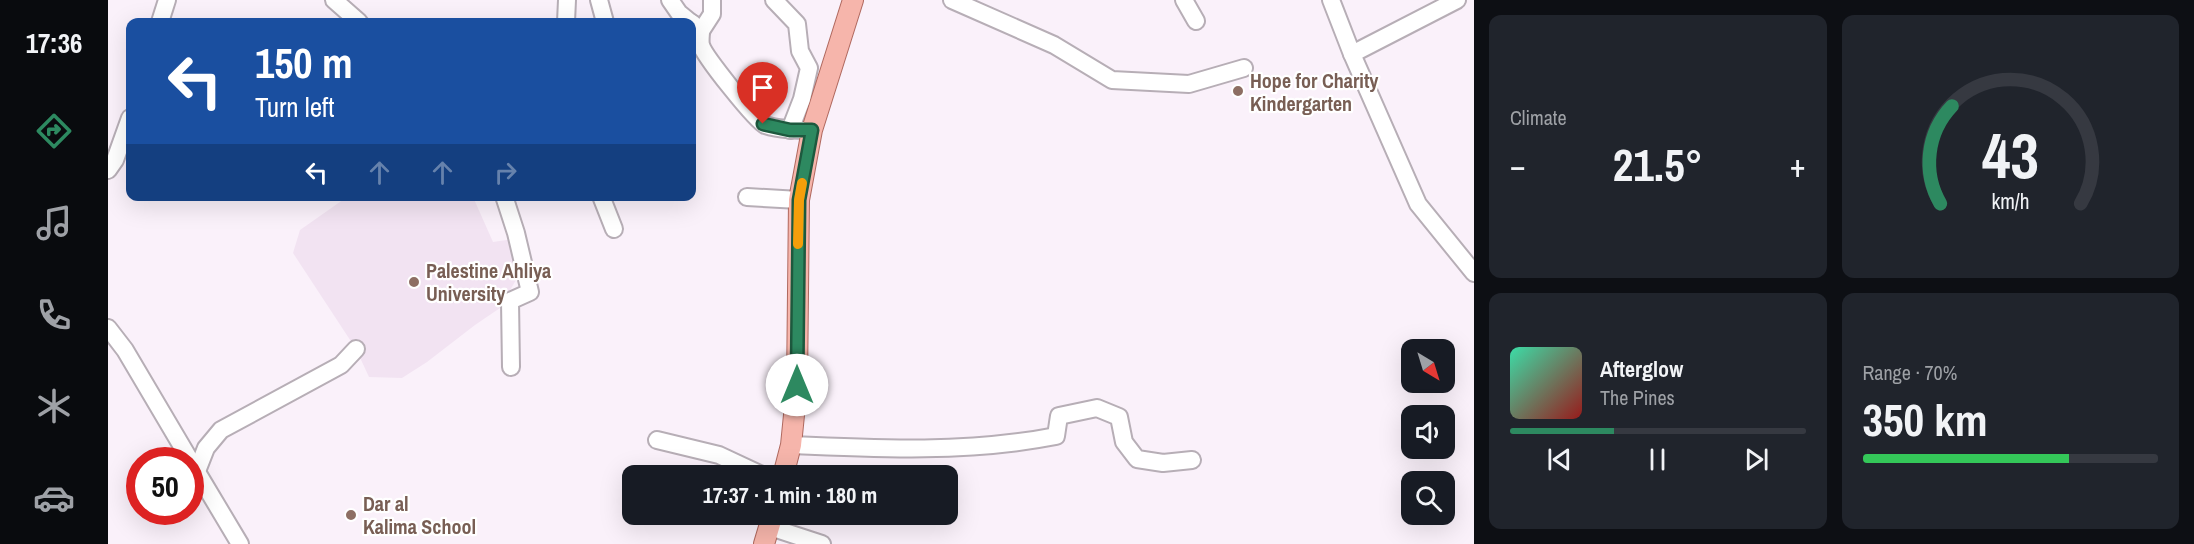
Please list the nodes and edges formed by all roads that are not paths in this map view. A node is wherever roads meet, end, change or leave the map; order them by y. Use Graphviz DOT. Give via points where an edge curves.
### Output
graph roads {
  1 [pos="167,0"];
  2 [pos="334,0"];
  3 [pos="567,0"];
  4 [pos="599,0"];
  5 [pos="670,0"];
  6 [pos="712,0"];
  7 [pos="774,0"];
  8 [pos="853,0"];
  9 [pos="952,0"];
  10 [pos="1184,0"];
  11 [pos="1331,0"];
  12 [pos="1457,0"];
  13 [pos="991,7"];
  14 [pos="161,18"];
  15 [pos="354,18"];
  16 [pos="566,18"];
  17 [pos="604,18"];
  18 [pos="684,18"];
  19 [pos="696,21"];
  20 [pos="1196,21"];
  21 [pos="696,36"];
  22 [pos="1352,54"];
  23 [pos="1244,68"];
  24 [pos="126,129"];
  25 [pos="790,130"];
  26 [pos="812,130"];
  27 [pos="108,170"];
  28 [pos="747,197"];
  29 [pos="799,200"];
  30 [pos="506,201"];
  31 [pos="603,201"];
  32 [pos="614,229"];
  33 [pos="1474,273"];
  34 [pos="108,328"];
  35 [pos="356,349"];
  36 [pos="511,367"];
  37 [pos="657,440"];
  38 [pos="791,445"];
  39 [pos="182,447"];
  40 [pos="204,450"];
  41 [pos="1192,460"];
  42 [pos="740,465"];
  43 [pos="786,465"];
  44 [pos="204,484"];
  45 [pos="769,529"];
  46 [pos="240,544"];
  47 [pos="822,544"];
  1 -- 14 [label="street"];
  2 -- 15 [label="street"];
  3 -- 16 [label="street"];
  4 -- 17 [label="street"];
  5 -- 18 [label="street"];
  6 -- 19 [label="street" via="712,14"];
  7 -- 25 [label="street" via="797,24 800,51 809,68"];
  8 -- 26 [label="main road"];
  9 -- 13 [label="street"];
  10 -- 20 [label="street"];
  11 -- 22 [label="street"];
  12 -- 22 [label="street"];
  13 -- 23 [label="street" via="1112,80 1189,84"];
  21 -- 25 [label="street" via="715,69 763,124"];
  22 -- 33 [label="street" via="1418,204"];
  24 -- 27 [label="street"];
  25 -- 26 [label="street"];
  26 -- 29 [label="main road"];
  28 -- 29 [label="street"];
  29 -- 38 [label="main road" via="797,385"];
  30 -- 36 [label="street" via="530,292 510,301"];
  31 -- 32 [label="street"];
  34 -- 39 [label="street"];
  35 -- 40 [label="street" via="341,365 221,430"];
  37 -- 42 [label="street" via="719,455"];
  38 -- 41 [label="street" via="904,450 1017,443 1056,436 1059,416 1097,408 1119,417 1124,442 1137,459 1163,463"];
  38 -- 43 [label="main road"];
  44 -- 46 [label="street"];
  45 -- 47 [label="street"];
}
